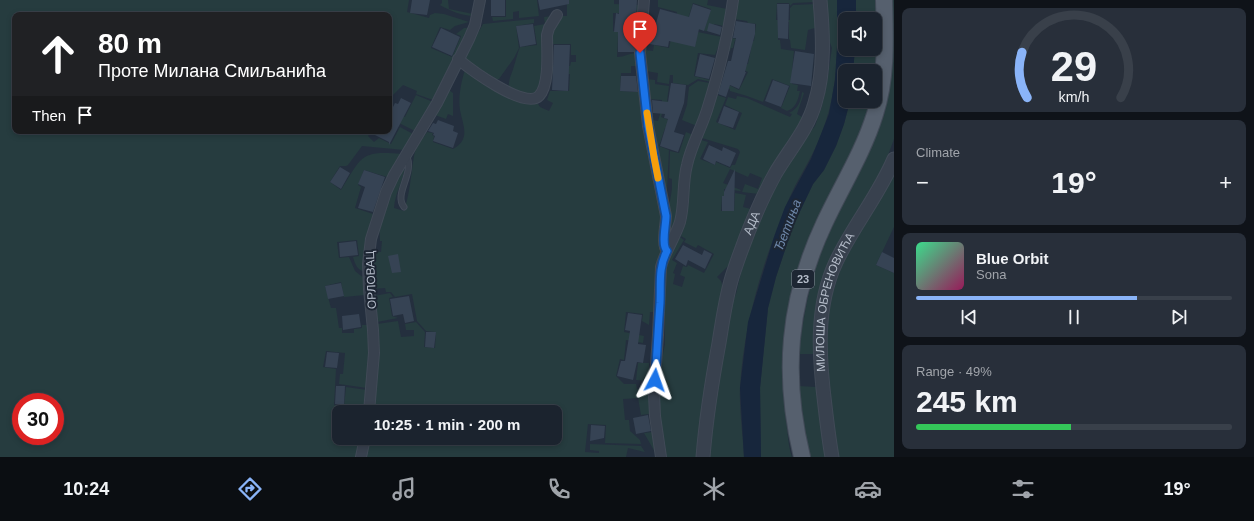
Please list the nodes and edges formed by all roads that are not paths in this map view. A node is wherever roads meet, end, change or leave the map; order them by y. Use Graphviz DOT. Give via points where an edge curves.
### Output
graph roads {
  1 [pos="480,0"];
  2 [pos="644,0"];
  3 [pos="733,0"];
  4 [pos="820,0"];
  5 [pos="884,0"];
  6 [pos="557,15"];
  7 [pos="458,59"];
  8 [pos="405,154"];
  9 [pos="894,159"];
  10 [pos="404,206"];
  11 [pos="667,251"];
  12 [pos="370,405"];
  13 [pos="364,445"];
  14 [pos="361,457"];
  15 [pos="661,457"];
  16 [pos="702,457"];
  17 [pos="802,457"];
  18 [pos="832,457"];
  1 -- 7 [label="street, ОРЛОВАЦ" via="475,25"];
  2 -- 11 [label="street" via="640,53 650,134 666,216 664,248"];
  3 -- 11 [label="street" via="707,110 687,165 680,223"];
  4 -- 16 [label="street, АДА" via="822,54 815,103 805,126 758,208 733,272 713,374"];
  5 -- 17 [label="main road, 23" via="884,67 875,114 855,163 816,241 806,268 794,318 790,357 791,394"];
  6 -- 7 [label="street" via="547,35 545,83 536,99 529,100 510,93"];
  7 -- 8 [label="street, ОРЛОВАЦ" via="437,102"];
  8 -- 10 [label="lane" via="409,165 400,201"];
  8 -- 12 [label="street, ОРЛОВАЦ" via="386,192 370,239 368,264 374,353"];
  9 -- 18 [label="street, МИЛОША ОБРЕНОВИЋА" via="836,262 825,296 820,356"];
  11 -- 15 [label="street" via="663,258 660,279 654,394"];
  13 -- 14 [label="street"];
}
